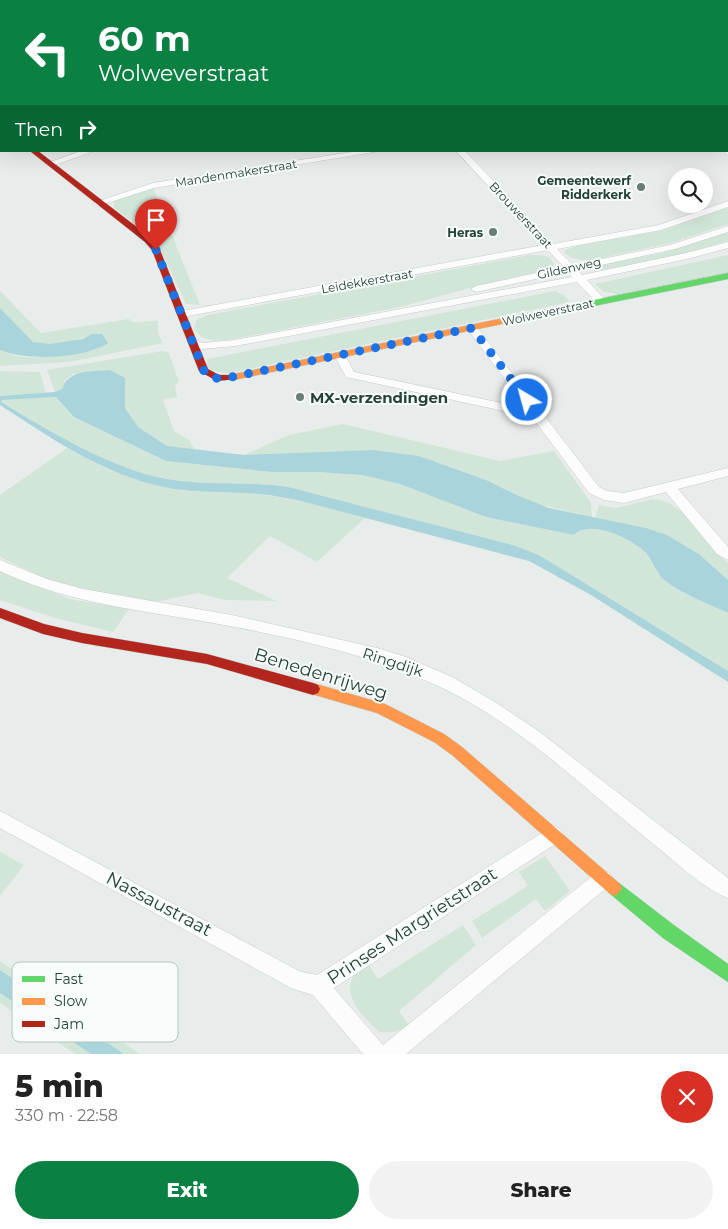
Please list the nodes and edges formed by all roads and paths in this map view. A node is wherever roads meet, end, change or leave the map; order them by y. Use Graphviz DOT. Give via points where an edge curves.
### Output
graph roads {
  1 [pos="34,152"];
  2 [pos="87,152"];
  3 [pos="370,152"];
  4 [pos="461,152"];
  5 [pos="49,164"];
  6 [pos="98,203"];
  7 [pos="728,204"];
  8 [pos="728,229"];
  9 [pos="728,245"];
  10 [pos="552,248"];
  11 [pos="571,268"];
  12 [pos="728,276"];
  13 [pos="580,278"];
  14 [pos="601,301"];
  15 [pos="410,309"];
  16 [pos="182,314"];
  17 [pos="472,328"];
  18 [pos="192,342"];
  19 [pos="340,355"];
  20 [pos="538,414"];
  21 [pos="728,472"];
  22 [pos="669,487"];
  23 [pos="728,554"];
  24 [pos="0,565"];
  25 [pos="0,613"];
  26 [pos="0,818"];
  27 [pos="554,835"];
  28 [pos="603,879"];
  29 [pos="728,890"];
  30 [pos="728,974"];
  31 [pos="319,986"];
  32 [pos="378,1054"];
  33 [pos="389,1054"];
  1 -- 5 [label="street, Wolweverstraat"];
  2 -- 5 [label="street"];
  3 -- 6 [label="street, Mandenmakerstraat" via="152,186"];
  4 -- 10 [label="street, Brouwerstraat"];
  5 -- 6 [label="street, Wolweverstraat"];
  6 -- 16 [label="street, Wolweverstraat" via="148,240 156,250"];
  7 -- 10 [label="street, Leidekkerstraat" via="661,227"];
  8 -- 11 [label="street, Gildenweg" via="672,247"];
  9 -- 13 [label="street, Gildenweg"];
  10 -- 11 [label="street, Brouwerstraat"];
  10 -- 16 [label="street, Leidekkerstraat"];
  11 -- 13 [label="street, Brouwerstraat"];
  11 -- 15 [label="street, Gildenweg" via="496,284"];
  12 -- 14 [label="street, Wolweverstraat"];
  13 -- 14 [label="street, Brouwerstraat"];
  13 -- 15 [label="street, Gildenweg"];
  14 -- 17 [label="street, Wolweverstraat"];
  15 -- 18 [label="street, Gildenweg" via="213,347"];
  16 -- 18 [label="street, Wolweverstraat"];
  17 -- 19 [label="street, Wolweverstraat"];
  17 -- 20 [label="street"];
  18 -- 19 [label="street, Wolweverstraat" via="204,371 209,377 222,379"];
  19 -- 20 [label="street" via="350,376"];
  20 -- 22 [label="street" via="594,490 624,498"];
  21 -- 22 [label="street"];
  22 -- 23 [label="street"];
  24 -- 29 [label="street, Ringdijk" via="61,591 117,604 256,625 399,661 456,686 544,745"];
  25 -- 27 [label="street, Benedenrijweg" via="72,636 207,659 380,708 439,738"];
  26 -- 31 [label="street, Nassaustraat" via="298,981"];
  27 -- 28 [label="street, Benedenrijweg"];
  27 -- 31 [label="street, Prinses Margrietstraat"];
  28 -- 30 [label="street, Benedenrijweg"];
  28 -- 33 [label="street"];
  31 -- 32 [label="street, Prinses Margrietstraat"];
}
